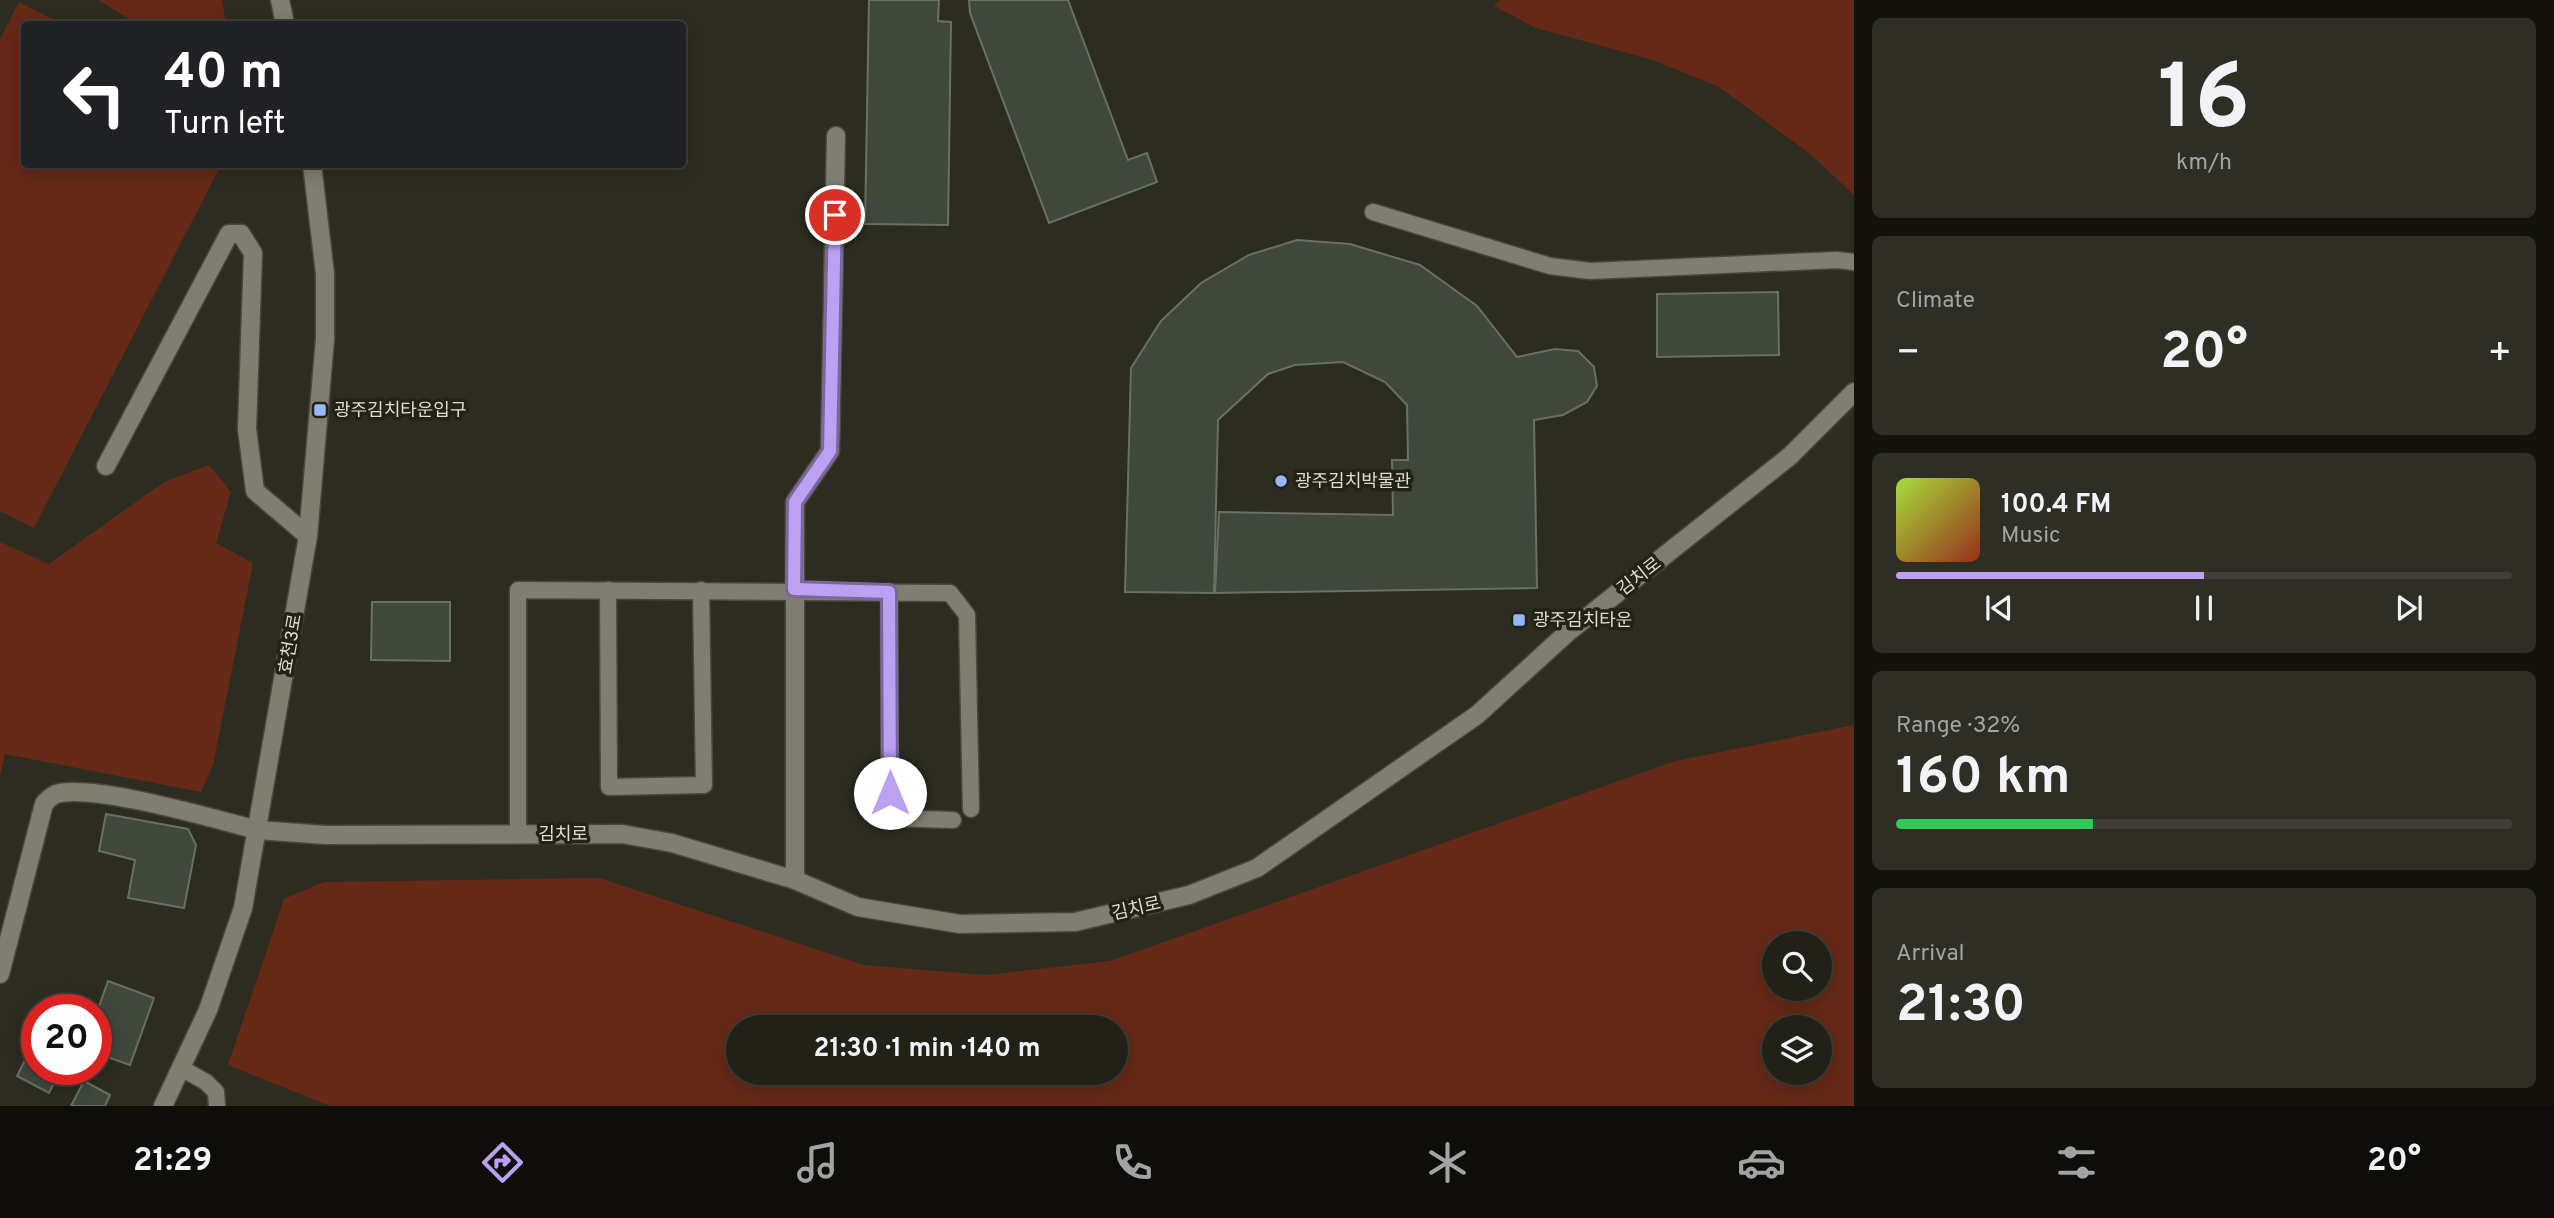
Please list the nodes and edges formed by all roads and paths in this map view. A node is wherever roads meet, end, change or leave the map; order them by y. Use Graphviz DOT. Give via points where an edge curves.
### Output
graph roads {
  1 [pos="280,0"];
  2 [pos="284,21"];
  3 [pos="836,136"];
  4 [pos="312,168"];
  5 [pos="1373,212"];
  6 [pos="1854,262"];
  7 [pos="1854,392"];
  8 [pos="106,466"];
  9 [pos="308,536"];
  10 [pos="794,589"];
  11 [pos="608,590"];
  12 [pos="701,590"];
  13 [pos="889,592"];
  14 [pos="971,809"];
  15 [pos="953,820"];
  16 [pos="258,831"];
  17 [pos="518,834"];
  18 [pos="795,880"];
  19 [pos="0,974"];
  20 [pos="181,1068"];
  21 [pos="163,1106"];
  22 [pos="217,1106"];
  1 -- 2 [label="street"];
  3 -- 10 [label="street" via="830,451 795,502"];
  4 -- 9 [label="street, 효천3로" via="325,274 325,339"];
  5 -- 6 [label="lane" via="1550,266 1590,271"];
  7 -- 18 [label="street, 김치로" via="1790,456 1567,633 1477,715 1256,868 1189,895 1076,922 960,924 871,909"];
  8 -- 9 [label="street" via="229,234 241,234 253,253 247,429 255,491"];
  9 -- 16 [label="street, 효천3로"];
  10 -- 12 [label="lane"];
  10 -- 13 [label="lane"];
  10 -- 18 [label="street"];
  11 -- 12 [label="lane"];
  11 -- 12 [label="lane" via="609,788 704,785"];
  11 -- 17 [label="lane" via="517,590"];
  13 -- 14 [label="lane" via="950,593 967,615"];
  13 -- 15 [label="lane" via="890,818"];
  16 -- 17 [label="street, 김치로"];
  16 -- 19 [label="street, 김치로" via="141,802 76,792 54,794 44,804"];
  16 -- 20 [label="street, 효천3로" via="243,908 208,1010"];
  17 -- 18 [label="street, 김치로" via="622,834"];
  20 -- 21 [label="street, 효천3로"];
  20 -- 22 [label="lane" via="216,1092"];
}
